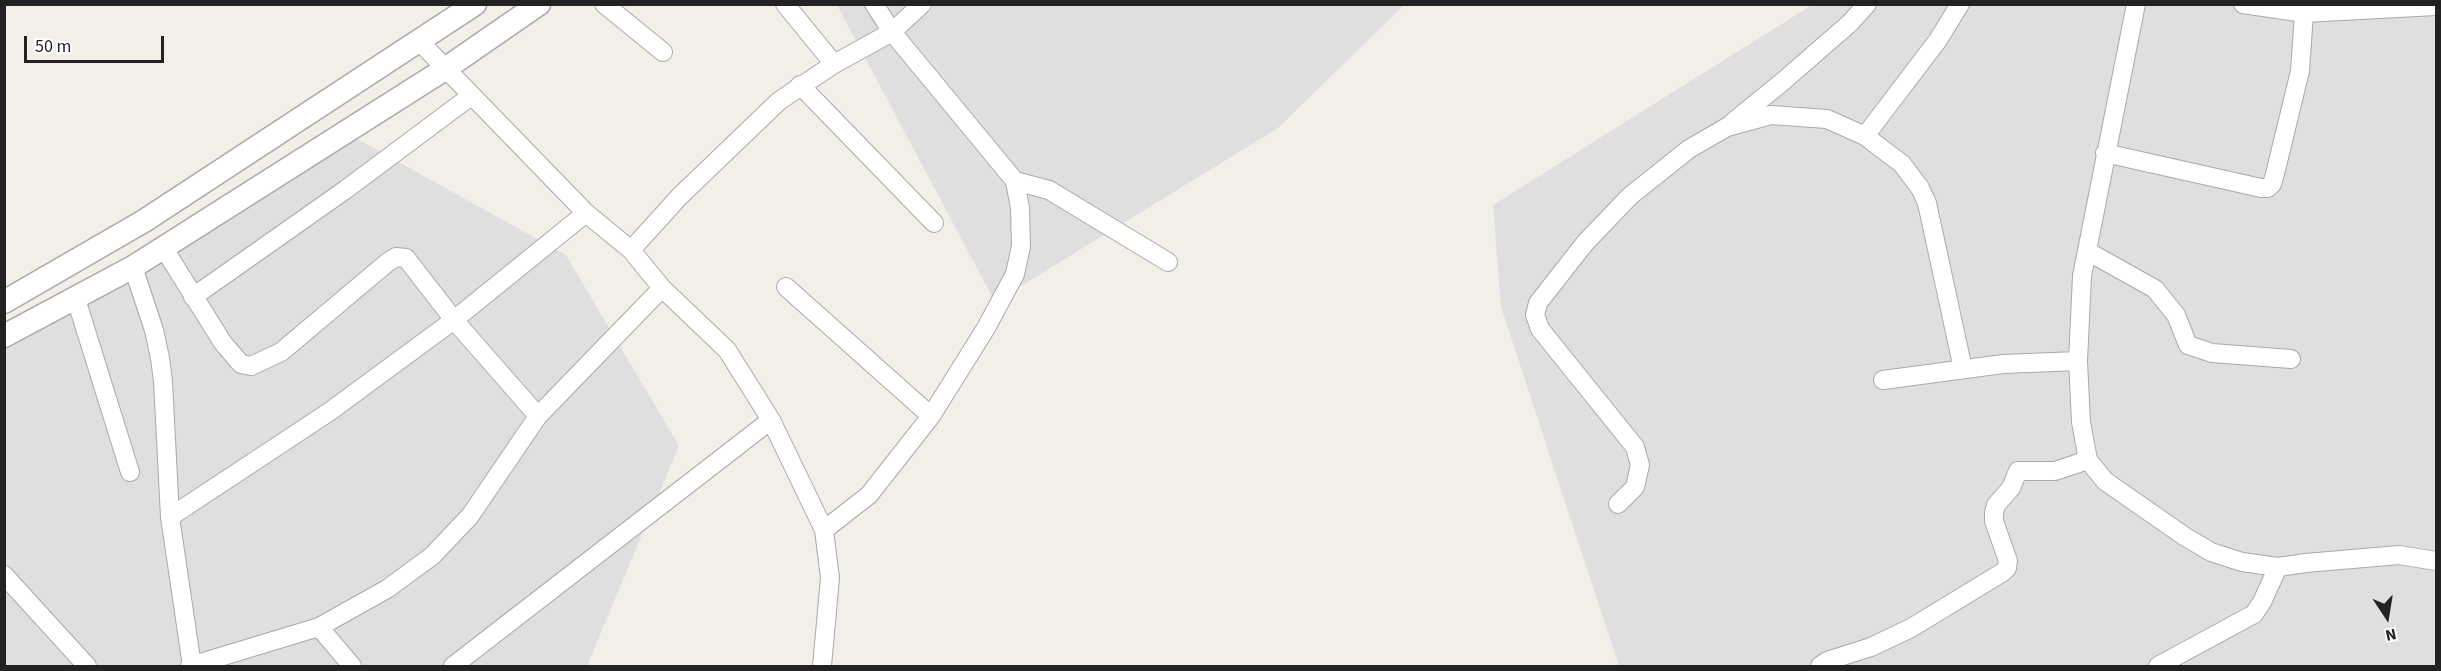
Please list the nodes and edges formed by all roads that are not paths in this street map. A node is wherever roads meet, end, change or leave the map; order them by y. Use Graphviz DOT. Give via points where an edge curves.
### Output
graph roads {
  1 [pos="475,4"];
  2 [pos="539,4"];
  3 [pos="604,4"];
  4 [pos="785,4"];
  5 [pos="874,4"];
  6 [pos="922,4"];
  7 [pos="1867,4"];
  8 [pos="1959,4"];
  9 [pos="2136,4"];
  10 [pos="2243,4"];
  11 [pos="2436,6"];
  12 [pos="2304,13"];
  13 [pos="892,32"];
  14 [pos="419,41"];
  15 [pos="663,52"];
  16 [pos="834,64"];
  17 [pos="445,69"];
  18 [pos="800,85"];
  19 [pos="471,96"];
  20 [pos="1727,127"];
  21 [pos="1865,136"];
  22 [pos="2105,153"];
  23 [pos="1015,181"];
  24 [pos="586,213"];
  25 [pos="934,223"];
  26 [pos="163,247"];
  27 [pos="631,250"];
  28 [pos="2087,251"];
  29 [pos="1168,262"];
  30 [pos="133,267"];
  31 [pos="786,287"];
  32 [pos="662,288"];
  33 [pos="193,297"];
  34 [pos="76,299"];
  35 [pos="4,302"];
  36 [pos="454,320"];
  37 [pos="4,336"];
  38 [pos="2291,360"];
  39 [pos="2079,361"];
  40 [pos="1963,369"];
  41 [pos="1883,380"];
  42 [pos="538,416"];
  43 [pos="932,416"];
  44 [pos="771,420"];
  45 [pos="2088,460"];
  46 [pos="130,472"];
  47 [pos="1618,504"];
  48 [pos="170,517"];
  49 [pos="824,530"];
  50 [pos="2436,561"];
  51 [pos="2278,567"];
  52 [pos="4,575"];
  53 [pos="319,627"];
  54 [pos="243,659"];
  55 [pos="87,666"];
  56 [pos="191,666"];
  57 [pos="352,666"];
  58 [pos="453,666"];
  59 [pos="822,666"];
  60 [pos="1820,666"];
  61 [pos="2158,666"];
  1 -- 14 [label="street"];
  2 -- 17 [label="street"];
  3 -- 15 [label="street"];
  4 -- 16 [label="street"];
  5 -- 13 [label="street"];
  6 -- 13 [label="street"];
  7 -- 20 [label="street" via="1790,76"];
  8 -- 21 [label="street" via="1938,40"];
  9 -- 22 [label="street"];
  10 -- 12 [label="street"];
  11 -- 12 [label="street"];
  12 -- 22 [label="street" via="2300,71 2275,174 2268,188"];
  13 -- 16 [label="street"];
  13 -- 23 [label="street"];
  14 -- 17 [label="street"];
  14 -- 35 [label="street" via="144,221"];
  16 -- 18 [label="street"];
  17 -- 19 [label="street"];
  17 -- 26 [label="street"];
  18 -- 25 [label="street"];
  18 -- 27 [label="street" via="680,196"];
  19 -- 24 [label="street"];
  19 -- 33 [label="street"];
  20 -- 21 [label="street" via="1771,115 1827,119"];
  20 -- 47 [label="street" via="1689,149 1630,196 1585,243 1538,303 1535,315 1540,329 1635,447 1640,465 1635,487"];
  21 -- 40 [label="street" via="1902,164 1927,204"];
  22 -- 28 [label="street"];
  23 -- 29 [label="street" via="1049,190"];
  23 -- 43 [label="street" via="1021,246 1015,274"];
  24 -- 27 [label="street"];
  24 -- 36 [label="street"];
  26 -- 30 [label="street"];
  26 -- 33 [label="street"];
  27 -- 32 [label="street"];
  28 -- 38 [label="street" via="2155,289 2176,315 2188,345 2212,353"];
  28 -- 39 [label="street" via="2082,276"];
  30 -- 34 [label="street"];
  30 -- 48 [label="street" via="160,358"];
  31 -- 43 [label="street"];
  32 -- 42 [label="street"];
  32 -- 44 [label="street" via="727,350"];
  33 -- 36 [label="street" via="223,343 241,363 250,366 282,352 396,258 406,258"];
  34 -- 37 [label="street"];
  34 -- 46 [label="street"];
  36 -- 42 [label="street"];
  36 -- 48 [label="street" via="329,412"];
  39 -- 40 [label="street"];
  39 -- 45 [label="street" via="2081,422"];
  40 -- 41 [label="street"];
  42 -- 53 [label="street" via="471,516 432,556 387,590"];
  43 -- 49 [label="street" via="869,495"];
  44 -- 49 [label="street"];
  44 -- 58 [label="street"];
  45 -- 51 [label="street" via="2105,481 2211,552"];
  45 -- 60 [label="street" via="2055,471 2018,471 1994,513 2008,561 2003,572 1911,628"];
  48 -- 56 [label="street"];
  49 -- 59 [label="street" via="830,578"];
  50 -- 51 [label="street" via="2399,555"];
  51 -- 61 [label="street" via="2254,614"];
  52 -- 55 [label="street"];
  53 -- 54 [label="street"];
  53 -- 57 [label="street"];
  54 -- 56 [label="street"];
}
